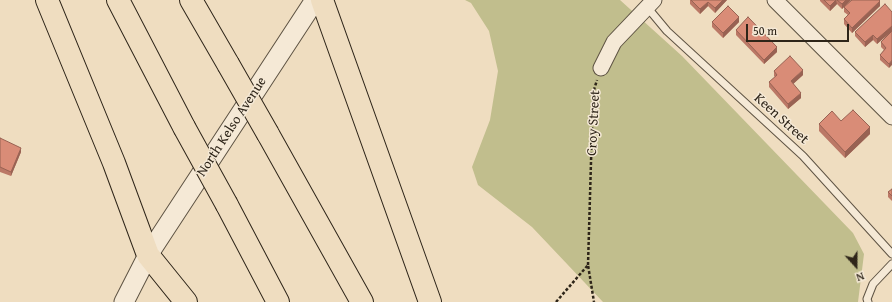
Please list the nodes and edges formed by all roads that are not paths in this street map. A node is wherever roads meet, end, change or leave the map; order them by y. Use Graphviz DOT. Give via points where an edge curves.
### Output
graph roads {
  1 [pos="47,0"];
  2 [pos="118,0"];
  3 [pos="191,0"];
  4 [pos="315,0"];
  5 [pos="322,0"];
  6 [pos="775,0"];
  7 [pos="651,4"];
  8 [pos="600,68"];
  9 [pos="892,117"];
  10 [pos="892,254"];
  11 [pos="148,255"];
  12 [pos="892,264"];
  13 [pos="124,302"];
  14 [pos="186,302"];
  15 [pos="278,302"];
  16 [pos="362,302"];
  17 [pos="430,302"];
  18 [pos="868,302"];
  1 -- 11 [label="highway" via="114,163"];
  2 -- 15 [label="highway, bridge"];
  3 -- 16 [label="highway, bridge"];
  4 -- 11 [label="street, North Kelso Avenue"];
  5 -- 17 [label="highway"];
  6 -- 9 [label="street"];
  7 -- 8 [label="street" via="614,42"];
  7 -- 10 [label="lane, Keen Street" via="667,32 803,156"];
  11 -- 13 [label="street, North Kelso Avenue"];
  11 -- 14 [label="highway"];
  12 -- 18 [label="lane" via="873,284"];
}
